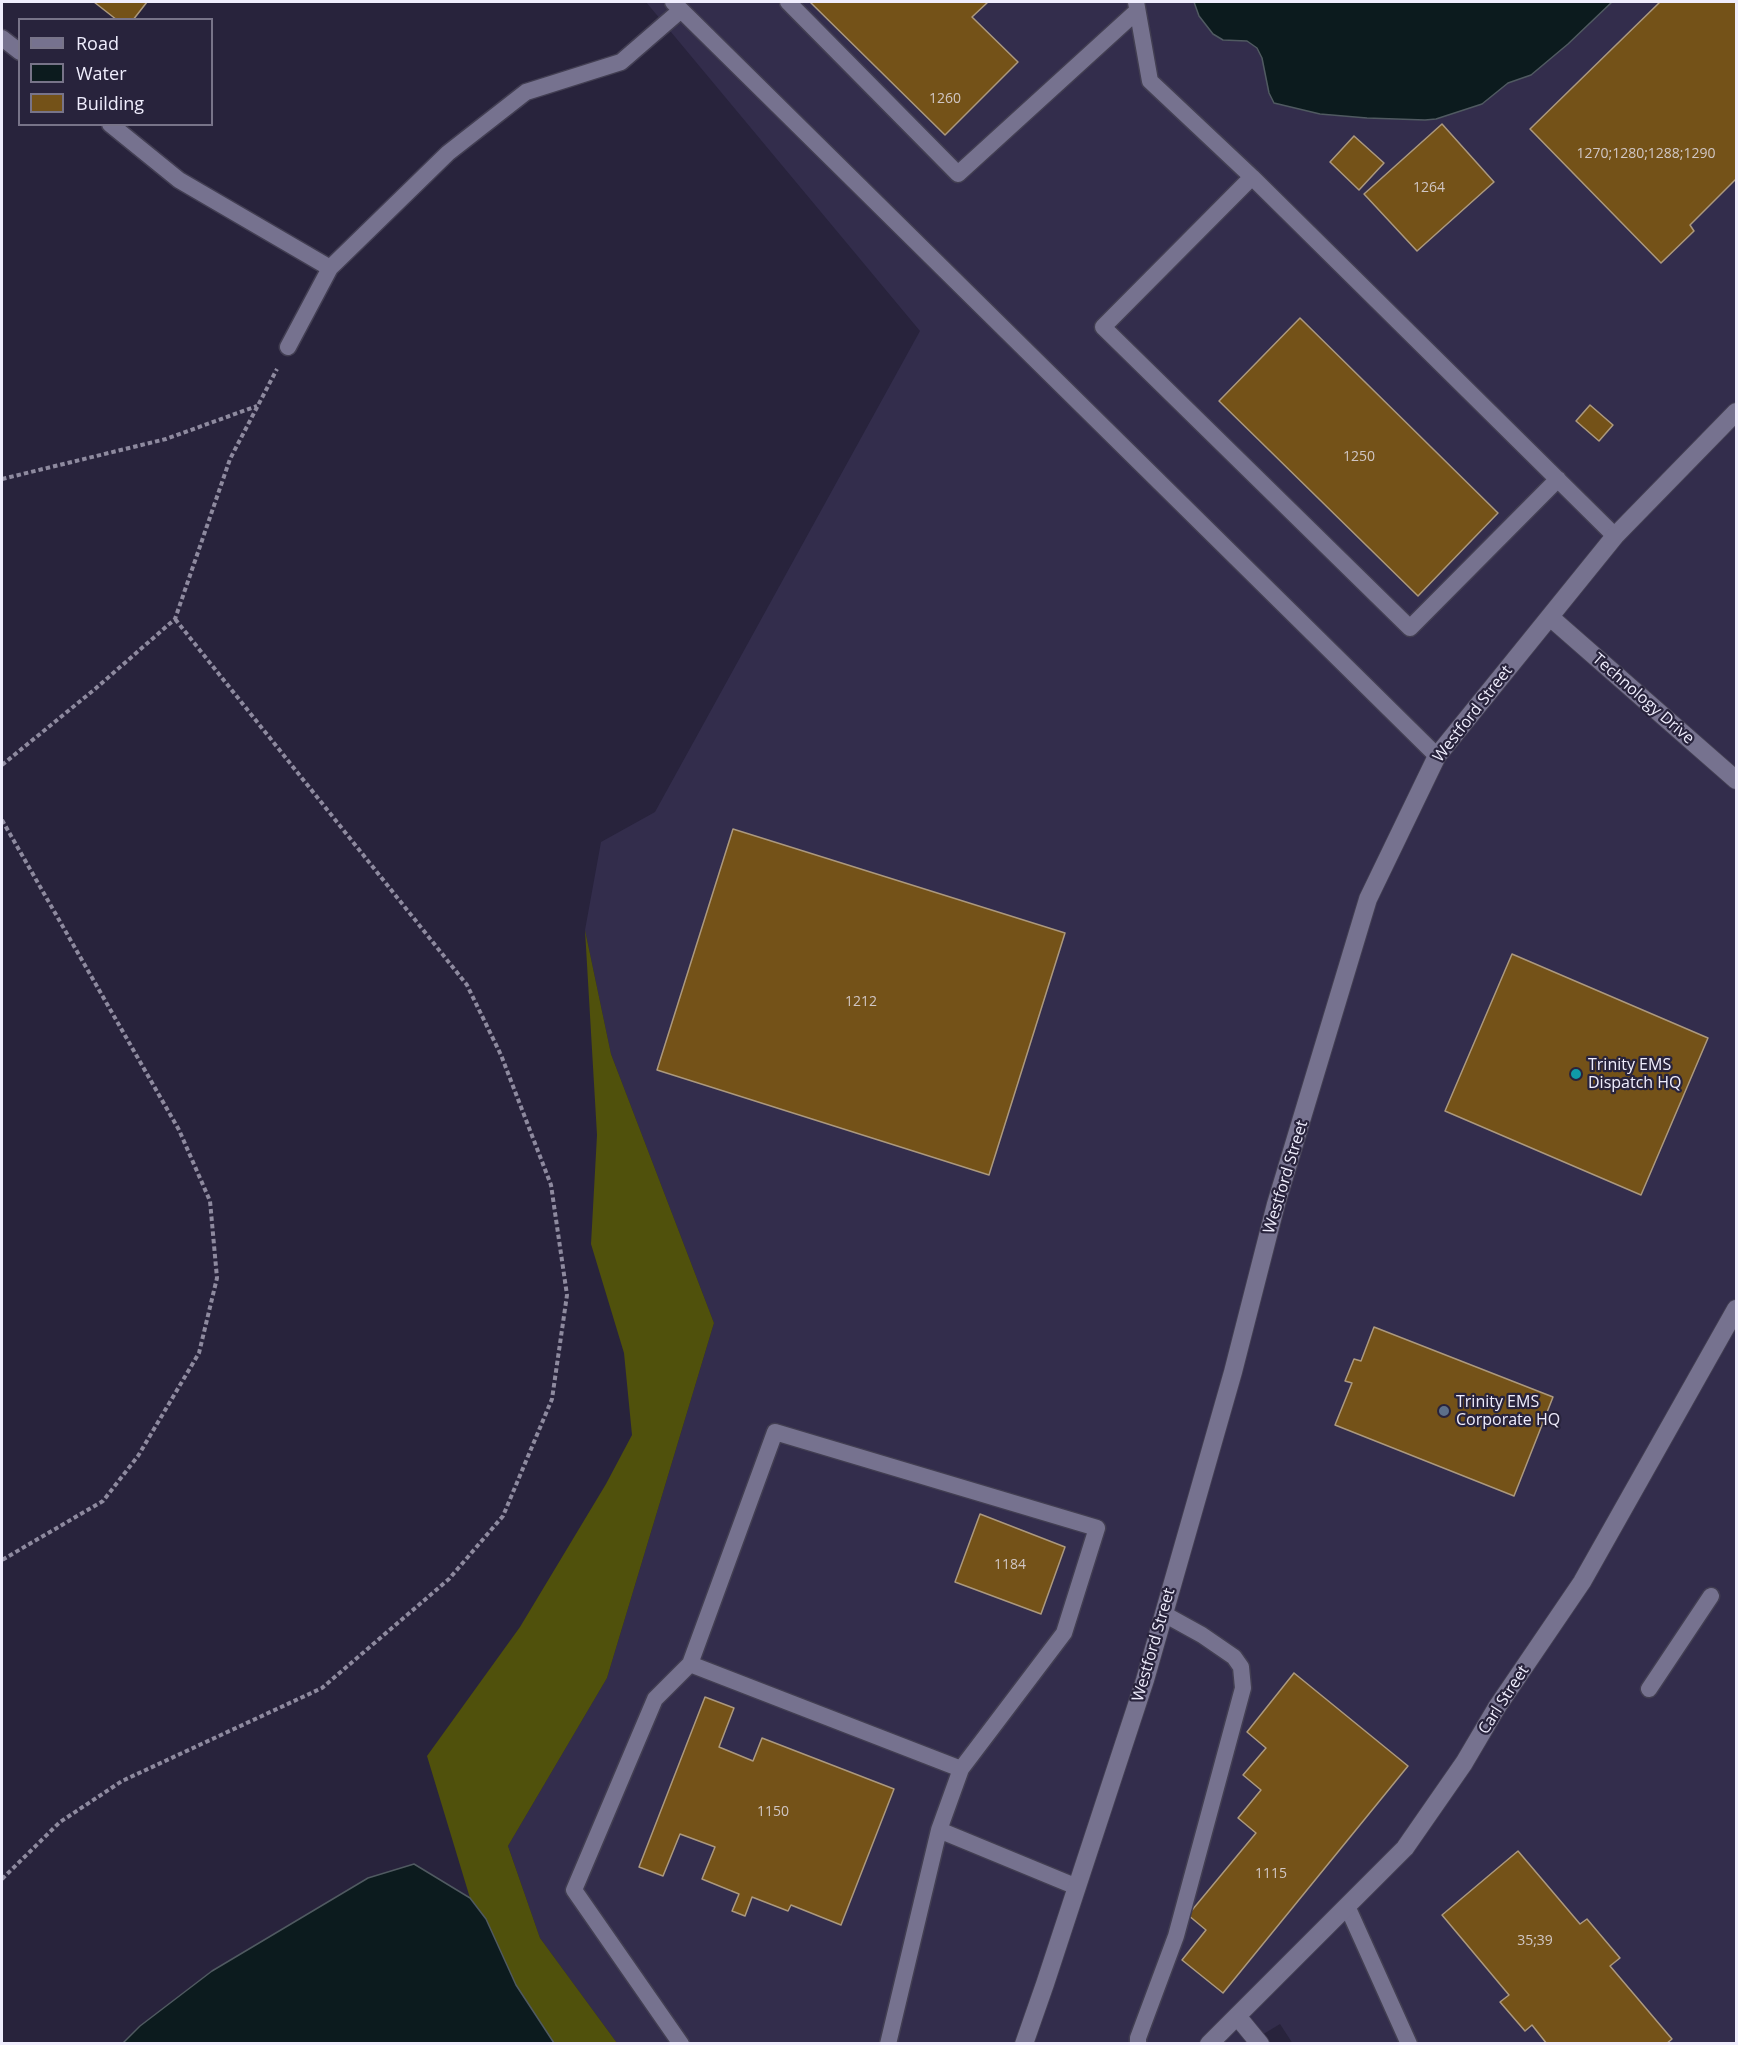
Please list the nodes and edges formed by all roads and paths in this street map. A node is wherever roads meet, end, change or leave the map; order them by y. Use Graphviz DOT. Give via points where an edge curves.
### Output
graph roads {
  1 [pos="788,2"];
  2 [pos="677,6"];
  3 [pos="1136,6"];
  4 [pos="2,38"];
  5 [pos="18,50"];
  6 [pos="112,126"];
  7 [pos="1252,177"];
  8 [pos="330,268"];
  9 [pos="288,347"];
  10 [pos="258,406"];
  11 [pos="1737,412"];
  12 [pos="2,479"];
  13 [pos="1558,479"];
  14 [pos="1615,536"];
  15 [pos="1550,617"];
  16 [pos="176,619"];
  17 [pos="1437,756"];
  18 [pos="2,765"];
  19 [pos="1737,780"];
  20 [pos="2,820"];
  21 [pos="1737,1309"];
  22 [pos="2,1560"];
  23 [pos="1711,1596"];
  24 [pos="1164,1614"];
  25 [pos="690,1664"];
  26 [pos="1649,1689"];
  27 [pos="960,1769"];
  28 [pos="939,1830"];
  29 [pos="2,1879"];
  30 [pos="1077,1887"];
  31 [pos="1347,1906"];
  32 [pos="1237,2016"];
  33 [pos="681,2043"];
  34 [pos="888,2043"];
  35 [pos="1024,2043"];
  36 [pos="1138,2043"];
  37 [pos="1209,2043"];
  38 [pos="1260,2043"];
  39 [pos="1409,2043"];
  1 -- 3 [label="lane" via="958,174"];
  2 -- 8 [label="lane" via="621,62 526,92 448,153"];
  2 -- 17 [label="lane"];
  3 -- 7 [label="lane" via="1150,81"];
  4 -- 5 [label="lane"];
  6 -- 8 [label="lane" via="179,180"];
  7 -- 13 [label="lane"];
  7 -- 13 [label="lane" via="1103,327 1410,628"];
  8 -- 9 [label="lane"];
  9 -- 10 [label="path"];
  10 -- 12 [label="path" via="166,439"];
  10 -- 16 [label="path" via="230,459"];
  11 -- 14 [label="main road, Westford Street"];
  13 -- 14 [label="lane"];
  14 -- 15 [label="main road, Westford Street"];
  15 -- 17 [label="main road, Westford Street"];
  15 -- 19 [label="main road, Technology Drive"];
  16 -- 18 [label="path"];
  16 -- 29 [label="path" via="467,985 501,1055 551,1185 567,1295 552,1399 503,1516 449,1579 322,1688 122,1781 60,1822"];
  17 -- 24 [label="main road, Westford Street" via="1368,899 1276,1204"];
  20 -- 22 [label="path" via="180,1130 210,1201 217,1278 199,1353 138,1456 103,1501"];
  21 -- 31 [label="main road, Carl Street" via="1582,1582 1464,1763 1406,1848"];
  23 -- 26 [label="lane"];
  24 -- 30 [label="main road, Westford Street"];
  24 -- 36 [label="lane" via="1234,1657 1241,1667 1243,1688 1176,1936"];
  25 -- 27 [label="lane"];
  25 -- 27 [label="lane" via="775,1432 1097,1528 1064,1633"];
  25 -- 33 [label="lane" via="655,1699 574,1890"];
  27 -- 28 [label="lane"];
  28 -- 30 [label="lane"];
  28 -- 34 [label="lane"];
  30 -- 35 [label="main road, Westford Street"];
  31 -- 32 [label="main road, Carl Street"];
  31 -- 39 [label="lane"];
  32 -- 37 [label="main road, Carl Street"];
  32 -- 38 [label="main road"];
}
